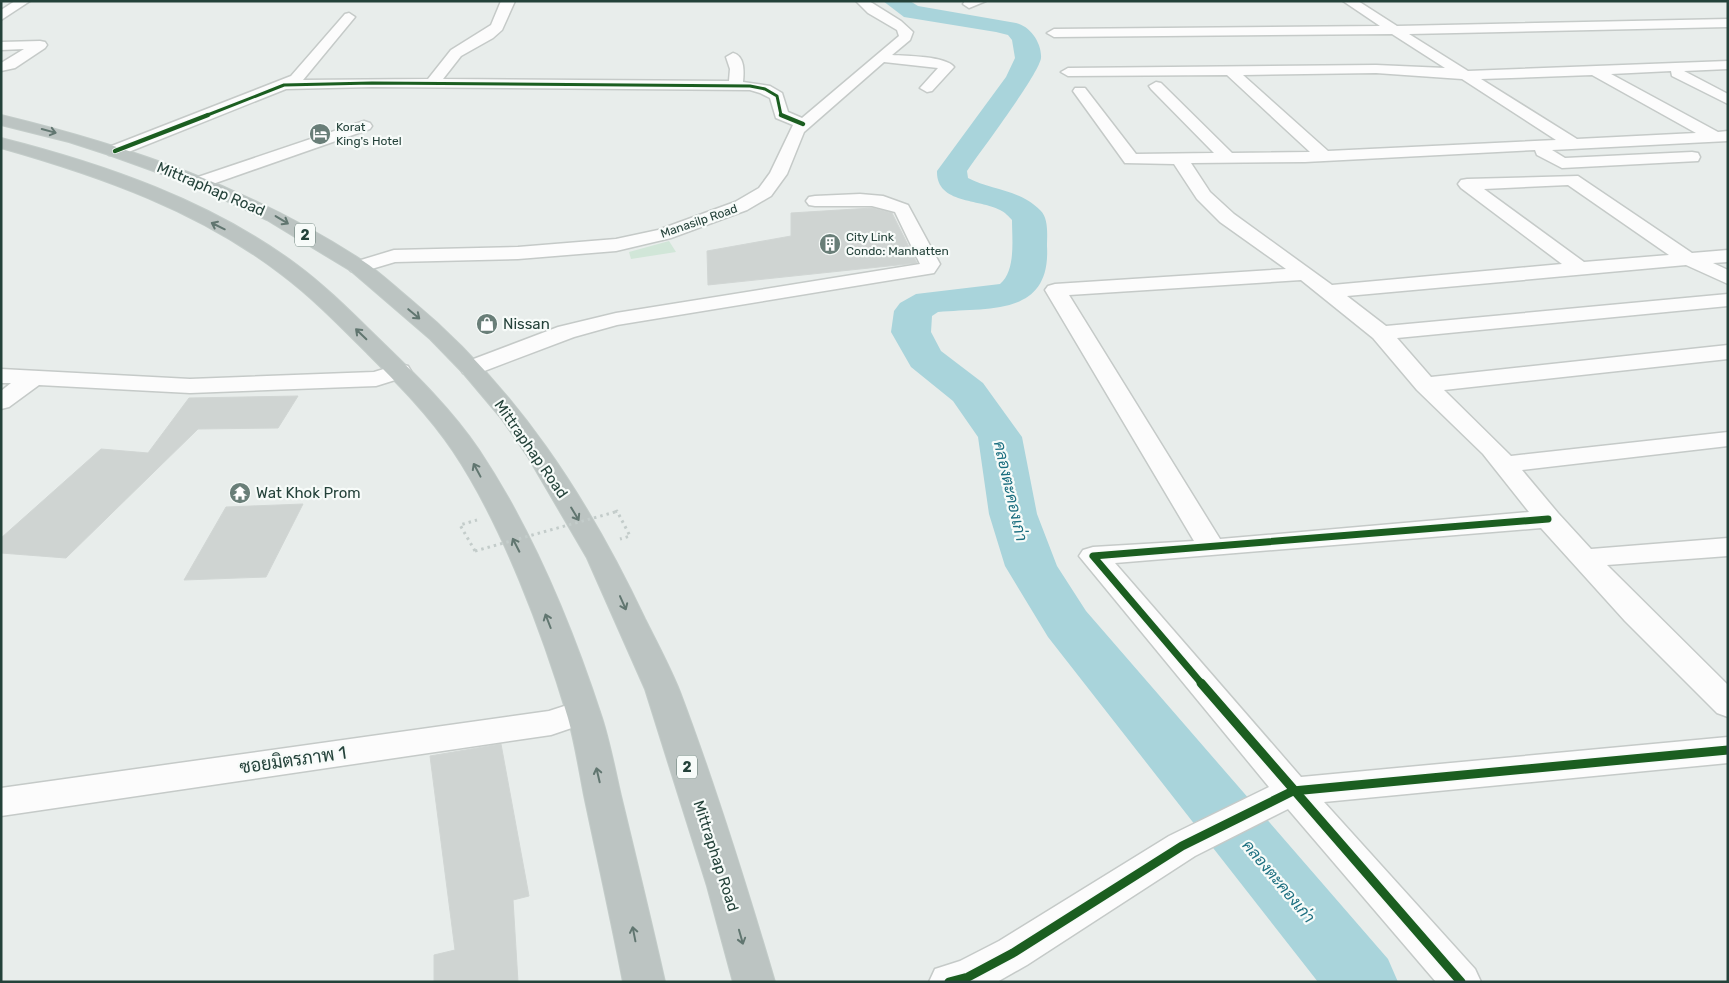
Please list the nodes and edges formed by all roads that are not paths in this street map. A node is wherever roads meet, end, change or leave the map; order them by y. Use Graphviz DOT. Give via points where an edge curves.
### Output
graph roads {
  1 [pos="509,1"];
  2 [pos="862,1"];
  3 [pos="1349,1"];
  4 [pos="23,2"];
  5 [pos="1,4"];
  6 [pos="1,16"];
  7 [pos="349,17"];
  8 [pos="1728,23"];
  9 [pos="1395,30"];
  10 [pos="1054,33"];
  11 [pos="1411,40"];
  12 [pos="1335,44"];
  13 [pos="1,46"];
  14 [pos="733,57"];
  15 [pos="881,58"];
  16 [pos="1728,65"];
  17 [pos="1,67"];
  18 [pos="1068,72"];
  19 [pos="1232,72"];
  20 [pos="1597,72"];
  21 [pos="1465,75"];
  22 [pos="1728,78"];
  23 [pos="432,84"];
  24 [pos="284,85"];
  25 [pos="736,85"];
  26 [pos="1156,86"];
  27 [pos="927,88"];
  28 [pos="1080,91"];
  29 [pos="1728,100"];
  30 [pos="1,120"];
  31 [pos="803,124"];
  32 [pos="364,126"];
  33 [pos="1716,136"];
  34 [pos="1571,142"];
  35 [pos="1,143"];
  36 [pos="1534,145"];
  37 [pos="1728,149"];
  38 [pos="115,151"];
  39 [pos="1324,156"];
  40 [pos="1692,157"];
  41 [pos="1228,158"];
  42 [pos="1180,159"];
  43 [pos="202,182"];
  44 [pos="815,201"];
  45 [pos="1728,256"];
  46 [pos="1688,259"];
  47 [pos="358,267"];
  48 [pos="1580,268"];
  49 [pos="1306,274"];
  50 [pos="1728,278"];
  51 [pos="1327,292"];
  52 [pos="1728,300"];
  53 [pos="1381,333"];
  54 [pos="1728,352"];
  55 [pos="471,368"];
  56 [pos="400,371"];
  57 [pos="1,376"];
  58 [pos="31,380"];
  59 [pos="1425,384"];
  60 [pos="1,402"];
  61 [pos="1728,439"];
  62 [pos="1505,464"];
  63 [pos="1548,519"];
  64 [pos="1728,547"];
  65 [pos="1212,548"];
  66 [pos="1584,558"];
  67 [pos="1728,705"];
  68 [pos="583,712"];
  69 [pos="1728,750"];
  70 [pos="1285,795"];
  71 [pos="1,802"];
  72 [pos="644,982"];
  73 [pos="754,982"];
  74 [pos="949,982"];
  75 [pos="1462,982"];
  1 -- 23 [label="street" via="497,27 456,53"];
  2 -- 15 [label="street, Manasilp Road" via="874,13 902,26 906,32 906,37"];
  3 -- 9 [label="street"];
  4 -- 5 [label="street"];
  4 -- 6 [label="street"];
  7 -- 24 [label="street" via="296,79"];
  8 -- 9 [label="street"];
  9 -- 10 [label="street"];
  9 -- 11 [label="street"];
  11 -- 12 [label="street"];
  11 -- 21 [label="street"];
  13 -- 17 [label="street" via="40,45 10,65"];
  14 -- 25 [label="street" via="737,69"];
  15 -- 27 [label="street" via="947,66"];
  15 -- 31 [label="street, Manasilp Road"];
  16 -- 21 [label="street"];
  18 -- 19 [label="street"];
  19 -- 21 [label="street" via="1376,69"];
  19 -- 39 [label="street"];
  20 -- 33 [label="street"];
  21 -- 34 [label="street"];
  22 -- 29 [label="street" via="1683,76"];
  23 -- 24 [label="street"];
  23 -- 25 [label="street"];
  24 -- 38 [label="street"];
  25 -- 31 [label="street" via="765,89 777,96 781,115"];
  26 -- 41 [label="street"];
  28 -- 42 [label="street" via="1131,159"];
  30 -- 38 [label="highway, Mittraphap Road / 2, one-way"];
  31 -- 47 [label="street, Manasilp Road" via="797,130 778,174 765,192 741,206 664,234 616,245 548,251 394,256"];
  32 -- 43 [label="street"];
  33 -- 34 [label="street"];
  33 -- 37 [label="street"];
  34 -- 36 [label="street"];
  56 -- 35 [label="highway, Mittraphap Road / 2, one-way" via="323,297 285,266 225,230 146,192 72,163"];
  36 -- 39 [label="street"];
  36 -- 40 [label="street" via="1562,163"];
  38 -- 43 [label="highway, Mittraphap Road / 2"];
  39 -- 41 [label="street"];
  41 -- 42 [label="street"];
  42 -- 49 [label="street" via="1203,195 1227,218"];
  43 -- 47 [label="highway, Mittraphap Road / 2, one-way" via="274,216"];
  44 -- 55 [label="street" via="883,201 896,205 902,209 930,264 927,269 616,319 566,332"];
  45 -- 46 [label="street"];
  46 -- 48 [label="street"];
  46 -- 48 [label="street" via="1572,180 1467,184"];
  46 -- 50 [label="street"];
  47 -- 55 [label="highway, Mittraphap Road / 2, one-way" via="438,334"];
  48 -- 51 [label="street"];
  49 -- 51 [label="street"];
  49 -- 65 [label="street" via="1055,290"];
  51 -- 53 [label="street"];
  52 -- 53 [label="street"];
  53 -- 59 [label="street"];
  54 -- 59 [label="street"];
  55 -- 73 [label="highway, Mittraphap Road / 2, one-way" via="510,413 602,558 662,688 727,886"];
  56 -- 58 [label="street" via="376,379 190,386"];
  68 -- 56 [label="highway, Mittraphap Road / 2, one-way" via="532,577 474,464"];
  57 -- 58 [label="street"];
  58 -- 60 [label="street"];
  59 -- 62 [label="street"];
  61 -- 62 [label="street"];
  62 -- 63 [label="street"];
  63 -- 65 [label="street"];
  63 -- 66 [label="street"];
  64 -- 66 [label="street"];
  65 -- 70 [label="street" via="1093,556"];
  66 -- 67 [label="street"];
  68 -- 71 [label="street, ซอยมิตรภาพ 1" via="551,723"];
  72 -- 68 [label="highway, Mittraphap Road / 2, one-way"];
  69 -- 70 [label="street"];
  70 -- 74 [label="street" via="1182,846 1013,953 968,977"];
  70 -- 75 [label="street"];
}
